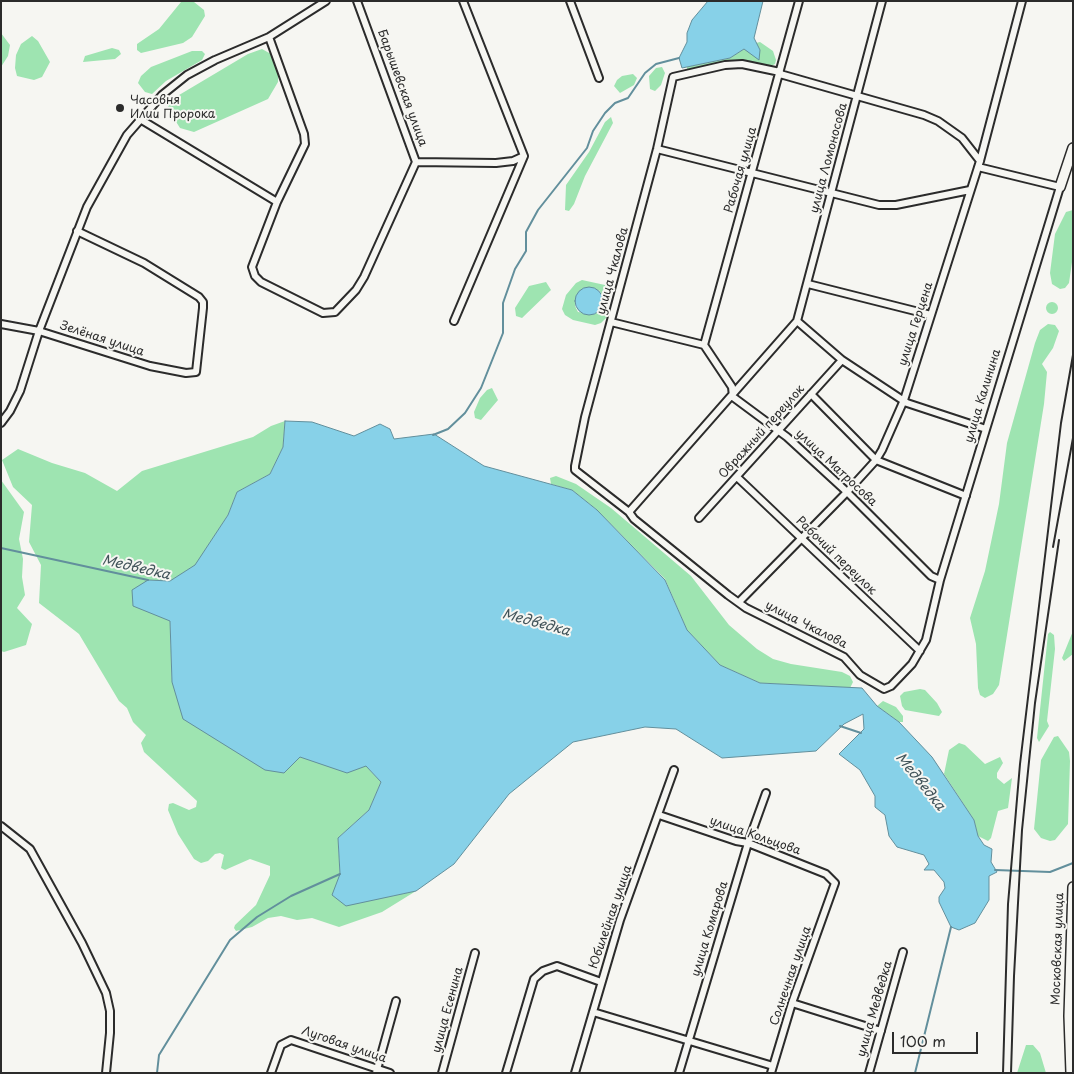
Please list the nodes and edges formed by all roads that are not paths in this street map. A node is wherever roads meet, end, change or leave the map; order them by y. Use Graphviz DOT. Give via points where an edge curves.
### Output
graph roads {
  1 [pos="326,1"];
  2 [pos="357,1"];
  3 [pos="463,1"];
  4 [pos="570,1"];
  5 [pos="799,1"];
  6 [pos="882,1"];
  7 [pos="1022,1"];
  8 [pos="266,38"];
  9 [pos="780,73"];
  10 [pos="599,78"];
  11 [pos="857,97"];
  12 [pos="140,119"];
  13 [pos="1073,148"];
  14 [pos="657,149"];
  15 [pos="524,156"];
  16 [pos="416,162"];
  17 [pos="979,164"];
  18 [pos="751,175"];
  19 [pos="1060,187"];
  20 [pos="970,190"];
  21 [pos="830,194"];
  22 [pos="277,202"];
  23 [pos="77,231"];
  24 [pos="808,284"];
  25 [pos="931,315"];
  26 [pos="454,321"];
  27 [pos="797,321"];
  28 [pos="611,322"];
  29 [pos="1,324"];
  30 [pos="39,331"];
  31 [pos="704,345"];
  32 [pos="842,360"];
  33 [pos="733,392"];
  34 [pos="811,394"];
  35 [pos="904,400"];
  36 [pos="1,423"];
  37 [pos="986,429"];
  38 [pos="777,431"];
  39 [pos="876,460"];
  40 [pos="737,477"];
  41 [pos="847,492"];
  42 [pos="966,496"];
  43 [pos="629,512"];
  44 [pos="699,518"];
  45 [pos="801,538"];
  46 [pos="940,580"];
  47 [pos="739,602"];
  48 [pos="920,652"];
  49 [pos="884,689"];
  50 [pos="674,770"];
  51 [pos="766,793"];
  52 [pos="659,815"];
  53 [pos="1,826"];
  54 [pos="748,843"];
  55 [pos="1073,887"];
  56 [pos="834,888"];
  57 [pos="1072,893"];
  58 [pos="903,952"];
  59 [pos="475,953"];
  60 [pos="601,982"];
  61 [pos="396,1001"];
  62 [pos="792,1002"];
  63 [pos="593,1012"];
  64 [pos="881,1031"];
  65 [pos="688,1041"];
  66 [pos="376,1070"];
  67 [pos="772,1070"];
  68 [pos="106,1073"];
  69 [pos="271,1073"];
  70 [pos="390,1073"];
  71 [pos="442,1073"];
  72 [pos="506,1073"];
  73 [pos="575,1073"];
  74 [pos="679,1073"];
  75 [pos="869,1073"];
  76 [pos="1071,1073"];
  1 -- 8 [label="street"];
  2 -- 16 [label="street, Барышевская улица"];
  3 -- 15 [label="street"];
  4 -- 10 [label="street"];
  5 -- 9 [label="street, Рабочая улица"];
  6 -- 11 [label="street, улица Ломоносова"];
  7 -- 17 [label="street, улица Герцена"];
  8 -- 12 [label="street" via="187,75"];
  8 -- 22 [label="street" via="304,134 305,144"];
  9 -- 11 [label="street"];
  9 -- 14 [label="street, улица Чкалова" via="742,64 673,77"];
  9 -- 18 [label="street, Рабочая улица"];
  11 -- 17 [label="street" via="938,121 962,138"];
  11 -- 21 [label="street, улица Ломоносова"];
  12 -- 22 [label="street"];
  12 -- 23 [label="street" via="100,180"];
  13 -- 19 [label="street, улица Калинина"];
  14 -- 18 [label="street"];
  14 -- 28 [label="street, улица Чкалова"];
  15 -- 16 [label="street" via="496,163"];
  15 -- 26 [label="street"];
  16 -- 22 [label="street, Барышевская улица" via="364,277 335,312 322,313 255,276 252,267"];
  17 -- 19 [label="street"];
  17 -- 20 [label="street, улица Герцена"];
  18 -- 21 [label="street"];
  18 -- 31 [label="street, Рабочая улица"];
  19 -- 37 [label="street, улица Калинина"];
  20 -- 21 [label="street" via="886,206"];
  20 -- 25 [label="street, улица Герцена"];
  21 -- 24 [label="street, улица Ломоносова"];
  23 -- 30 [label="street"];
  23 -- 30 [label="street, Зелёная улица" via="144,263 199,297 203,308 196,372 150,366"];
  24 -- 25 [label="street"];
  24 -- 27 [label="street, улица Ломоносова"];
  25 -- 35 [label="street, улица Герцена"];
  27 -- 32 [label="street"];
  27 -- 33 [label="street"];
  28 -- 31 [label="street"];
  28 -- 43 [label="street, улица Чкалова" via="585,417 575,470"];
  29 -- 30 [label="street, Зелёная улица"];
  30 -- 36 [label="street" via="20,390"];
  31 -- 33 [label="street, улица Матросова"];
  32 -- 34 [label="street, Овражный переулок"];
  32 -- 35 [label="street"];
  33 -- 38 [label="street, улица Матросова" via="733,397"];
  33 -- 43 [label="street"];
  34 -- 38 [label="street, Овражный переулок"];
  34 -- 39 [label="street"];
  35 -- 37 [label="street" via="912,406"];
  35 -- 39 [label="street, улица Герцена"];
  37 -- 42 [label="street, улица Калинина"];
  38 -- 40 [label="street, Овражный переулок"];
  38 -- 41 [label="street, улица Матросова"];
  39 -- 41 [label="street, улица Герцена"];
  39 -- 42 [label="street"];
  40 -- 44 [label="street, Овражный переулок"];
  40 -- 45 [label="street, Рабочий переулок"];
  41 -- 45 [label="street, улица Герцена"];
  41 -- 46 [label="street, улица Матросова" via="931,576"];
  42 -- 46 [label="street, улица Калинина"];
  43 -- 47 [label="street, улица Чкалова"];
  45 -- 47 [label="street, улица Герцена"];
  45 -- 48 [label="street, Рабочий переулок"];
  46 -- 48 [label="street, улица Калинина" via="926,640"];
  47 -- 49 [label="street, улица Чкалова" via="844,657 860,675"];
  48 -- 49 [label="street, улица Калинина" via="899,678"];
  50 -- 52 [label="street, Юбилейная улица"];
  51 -- 54 [label="street, улица Комарова"];
  52 -- 54 [label="street, улица Кольцова"];
  52 -- 60 [label="street, Юбилейная улица"];
  53 -- 68 [label="street" via="30,849 106,993 110,1033"];
  54 -- 56 [label="street, улица Кольцова" via="826,874 832,878"];
  54 -- 65 [label="street, улица Комарова"];
  55 -- 57 [label="street, Московская улица"];
  56 -- 62 [label="street, Солнечная улица"];
  57 -- 76 [label="street, Московская улица"];
  58 -- 64 [label="street, улица Медведка"];
  59 -- 71 [label="street, улица Есенина"];
  60 -- 63 [label="street, Юбилейная улица"];
  60 -- 72 [label="street" via="557,966 542,970 534,979"];
  61 -- 66 [label="street"];
  62 -- 64 [label="street"];
  62 -- 67 [label="street, Солнечная улица"];
  63 -- 65 [label="street"];
  63 -- 73 [label="street, Юбилейная улица"];
  64 -- 75 [label="street, улица Медведка"];
  65 -- 67 [label="street"];
  65 -- 74 [label="street, улица Комарова"];
  66 -- 69 [label="street, Луговая улица" via="291,1040 281,1046"];
  66 -- 70 [label="street, Луговая улица"];
}
